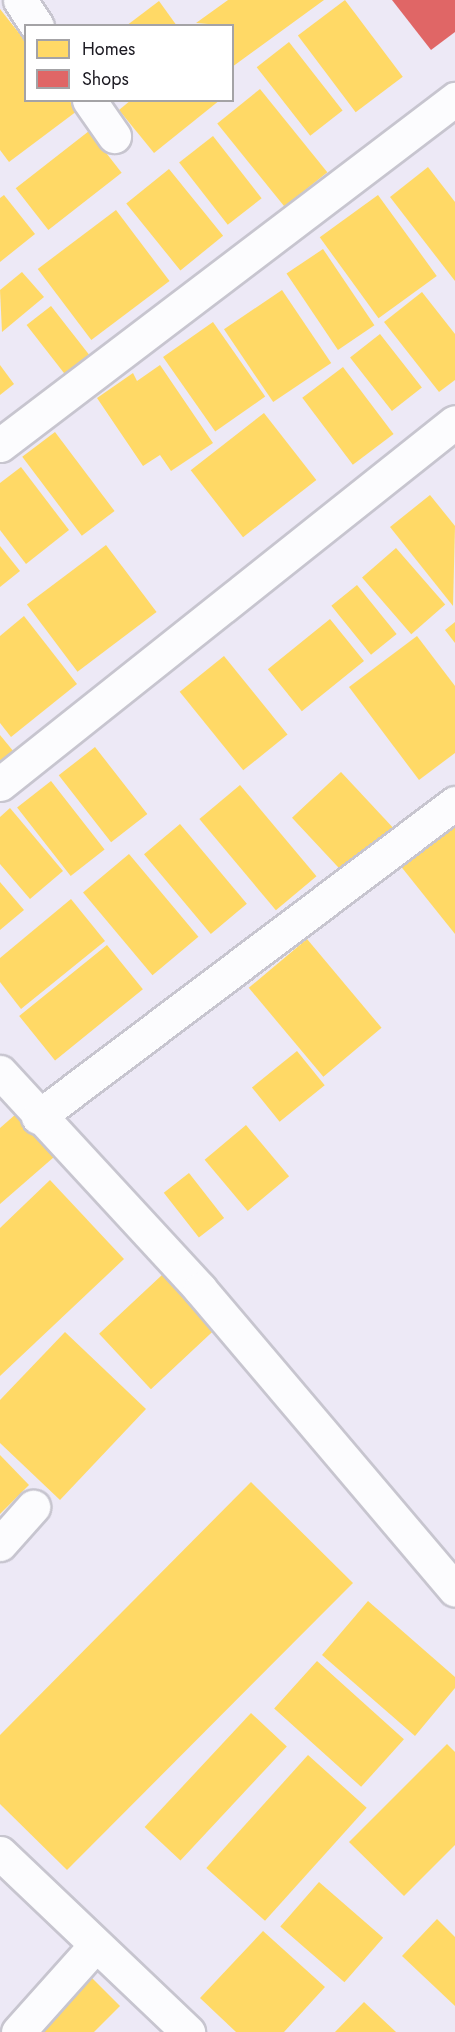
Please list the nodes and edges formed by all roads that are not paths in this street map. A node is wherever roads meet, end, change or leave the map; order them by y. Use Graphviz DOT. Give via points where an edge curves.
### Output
graph roads {
  1 [pos="20,0"];
  2 [pos="36,24"];
  3 [pos="455,99"];
  4 [pos="90,102"];
  5 [pos="114,136"];
  6 [pos="455,422"];
  7 [pos="0,444"];
  8 [pos="0,784"];
  9 [pos="455,802"];
  10 [pos="0,1072"];
  11 [pos="38,1117"];
  12 [pos="33,1507"];
  13 [pos="0,1544"];
  14 [pos="455,1590"];
  15 [pos="0,1853"];
  16 [pos="95,1946"];
  17 [pos="18,2032"];
  18 [pos="188,2032"];
  1 -- 2 [label="street"];
  3 -- 7 [label="street"];
  4 -- 5 [label="street"];
  6 -- 8 [label="street"];
  9 -- 11 [label="street"];
  10 -- 11 [label="street"];
  11 -- 14 [label="street" via="200,1289"];
  12 -- 13 [label="street"];
  15 -- 16 [label="street"];
  16 -- 17 [label="street"];
  16 -- 18 [label="street"];
}
